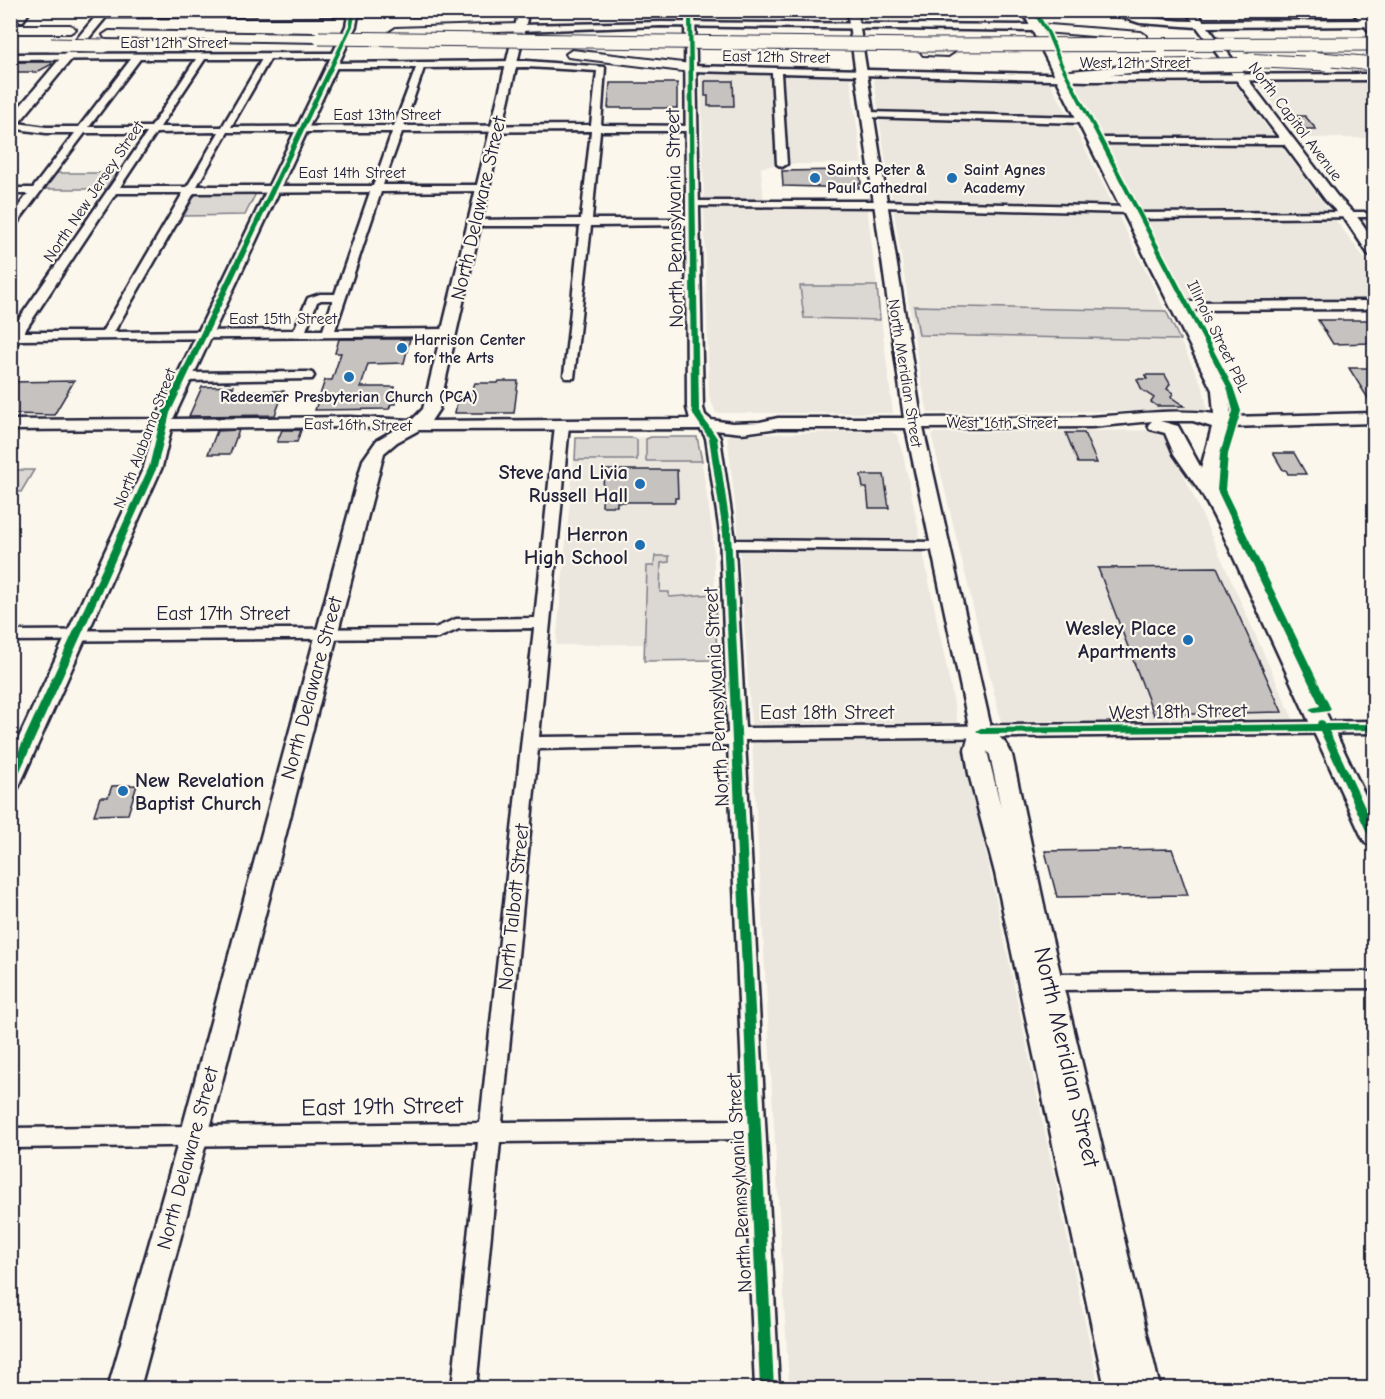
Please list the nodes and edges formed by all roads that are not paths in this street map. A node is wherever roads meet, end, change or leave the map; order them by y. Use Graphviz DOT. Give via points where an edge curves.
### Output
graph roads {
  1 [pos="27,10"];
  2 [pos="690,10"];
  3 [pos="852,10"];
  4 [pos="1027,10"];
  5 [pos="1105,10"];
  6 [pos="1190,10"];
  7 [pos="1355,10"];
  8 [pos="524,11"];
  9 [pos="353,12"];
  10 [pos="105,13"];
  11 [pos="294,13"];
  12 [pos="168,16"];
  13 [pos="229,16"];
  14 [pos="20,19"];
  15 [pos="690,24"];
  16 [pos="1200,24"];
  17 [pos="855,26"];
  18 [pos="1372,26"];
  19 [pos="520,28"];
  20 [pos="1036,28"];
  21 [pos="321,35"];
  22 [pos="11,36"];
  23 [pos="60,37"];
  24 [pos="109,38"];
  25 [pos="1374,43"];
  26 [pos="961,45"];
  27 [pos="304,46"];
  28 [pos="948,52"];
  29 [pos="10,57"];
  30 [pos="70,57"];
  31 [pos="137,57"];
  32 [pos="202,57"];
  33 [pos="267,57"];
  34 [pos="334,61"];
  35 [pos="1374,62"];
  36 [pos="421,65"];
  37 [pos="511,65"];
  38 [pos="1360,67"];
  39 [pos="691,68"];
  40 [pos="1374,68"];
  41 [pos="776,71"];
  42 [pos="860,73"];
  43 [pos="1060,76"];
  44 [pos="1374,77"];
  45 [pos="1241,78"];
  46 [pos="867,115"];
  47 [pos="1082,120"];
  48 [pos="11,125"];
  49 [pos="496,128"];
  50 [pos="596,128"];
  51 [pos="691,128"];
  52 [pos="154,129"];
  53 [pos="225,129"];
  54 [pos="302,129"];
  55 [pos="398,129"];
  56 [pos="82,130"];
  57 [pos="1093,141"];
  58 [pos="1289,141"];
  59 [pos="782,164"];
  60 [pos="482,188"];
  61 [pos="273,189"];
  62 [pos="377,189"];
  63 [pos="37,190"];
  64 [pos="114,190"];
  65 [pos="190,190"];
  66 [pos="10,191"];
  67 [pos="692,204"];
  68 [pos="880,204"];
  69 [pos="1129,213"];
  70 [pos="1349,215"];
  71 [pos="1364,215"];
  72 [pos="692,222"];
  73 [pos="474,223"];
  74 [pos="586,223"];
  75 [pos="10,225"];
  76 [pos="1374,252"];
  77 [pos="340,297"];
  78 [pos="1374,305"];
  79 [pos="1178,306"];
  80 [pos="448,333"];
  81 [pos="203,334"];
  82 [pos="299,334"];
  83 [pos="328,334"];
  84 [pos="106,335"];
  85 [pos="12,338"];
  86 [pos="570,375"];
  87 [pos="308,376"];
  88 [pos="183,377"];
  89 [pos="1374,418"];
  90 [pos="1224,420"];
  91 [pos="1092,422"];
  92 [pos="913,423"];
  93 [pos="163,424"];
  94 [pos="414,424"];
  95 [pos="705,424"];
  96 [pos="10,425"];
  97 [pos="562,425"];
  98 [pos="1156,425"];
  99 [pos="1211,495"];
  100 [pos="727,544"];
  101 [pos="940,546"];
  102 [pos="542,623"];
  103 [pos="325,633"];
  104 [pos="77,635"];
  105 [pos="10,636"];
  106 [pos="1374,727"];
  107 [pos="1323,728"];
  108 [pos="981,731"];
  109 [pos="736,737"];
  110 [pos="530,743"];
  111 [pos="10,782"];
  112 [pos="1374,837"];
  113 [pos="1374,980"];
  114 [pos="1050,982"];
  115 [pos="755,1129"];
  116 [pos="490,1132"];
  117 [pos="194,1136"];
  118 [pos="10,1138"];
  119 [pos="124,1389"];
  120 [pos="464,1389"];
  121 [pos="767,1389"];
  122 [pos="1120,1389"];
  123 [pos="1144,1389"];
  1 -- 14 [label="street"];
  2 -- 15 [label="main road, North Pennsylvania Street"];
  3 -- 17 [label="main road, North Meridian Street"];
  4 -- 20 [label="main road"];
  5 -- 16 [label="main road" via="1146,21"];
  6 -- 16 [label="main road, North Capitol Avenue"];
  7 -- 18 [label="street"];
  8 -- 9 [label="street"];
  8 -- 19 [label="main road, North Delaware Street"];
  9 -- 11 [label="street"];
  9 -- 34 [label="main road, North Alabama Street" via="352,24"];
  10 -- 12 [label="street"];
  10 -- 30 [label="main road"];
  11 -- 13 [label="street"];
  12 -- 13 [label="street"];
  15 -- 17 [label="street"];
  15 -- 19 [label="street"];
  15 -- 39 [label="main road, North Pennsylvania Street"];
  16 -- 18 [label="main road"];
  16 -- 45 [label="main road, North Capitol Avenue"];
  17 -- 20 [label="street"];
  17 -- 42 [label="main road, North Meridian Street"];
  19 -- 21 [label="highway"];
  19 -- 37 [label="main road, North Delaware Street"];
  20 -- 25 [label="highway, bridge" via="1141,36"];
  20 -- 43 [label="main road"];
  21 -- 24 [label="highway"];
  21 -- 26 [label="highway, bridge"];
  22 -- 23 [label="highway"];
  22 -- 23 [label="highway"];
  23 -- 24 [label="highway, bridge"];
  23 -- 24 [label="highway"];
  24 -- 27 [label="highway"];
  25 -- 26 [label="highway, bridge"];
  26 -- 35 [label="highway, bridge" via="1232,50"];
  27 -- 28 [label="highway"];
  27 -- 39 [label="highway" via="572,54"];
  28 -- 35 [label="highway, bridge" via="1203,53"];
  28 -- 38 [label="highway, bridge" via="1238,59"];
  29 -- 30 [label="street, East 12th Street"];
  30 -- 31 [label="street, East 12th Street"];
  30 -- 48 [label="main road"];
  31 -- 32 [label="street, East 12th Street"];
  31 -- 56 [label="street"];
  32 -- 33 [label="street, East 12th Street"];
  32 -- 52 [label="street, North New Jersey Street"];
  33 -- 34 [label="street, East 12th Street"];
  33 -- 53 [label="street"];
  34 -- 36 [label="street, East 12th Street"];
  34 -- 54 [label="main road, North Alabama Street"];
  36 -- 37 [label="street, East 12th Street"];
  36 -- 55 [label="street"];
  37 -- 49 [label="main road, North Delaware Street"];
  37 -- 50 [label="street, East 12th Street" via="602,69"];
  38 -- 40 [label="highway, bridge"];
  38 -- 43 [label="highway, bridge" via="1165,66"];
  39 -- 41 [label="street, East 12th Street"];
  39 -- 51 [label="main road, North Pennsylvania Street"];
  41 -- 42 [label="street, East 12th Street"];
  41 -- 59 [label="street"];
  42 -- 43 [label="street, West 12th Street"];
  42 -- 46 [label="main road, North Meridian Street"];
  43 -- 45 [label="street, West 12th Street"];
  43 -- 47 [label="main road"];
  44 -- 45 [label="street, West 12th Street"];
  45 -- 58 [label="main road, North Capitol Avenue"];
  46 -- 47 [label="street"];
  46 -- 68 [label="main road, North Meridian Street"];
  47 -- 57 [label="main road"];
  48 -- 56 [label="street, East 13th Street"];
  49 -- 50 [label="street, East 13th Street"];
  49 -- 55 [label="street, East 13th Street"];
  49 -- 60 [label="main road, North Delaware Street"];
  50 -- 51 [label="street, East 13th Street"];
  50 -- 74 [label="street"];
  51 -- 67 [label="main road, North Pennsylvania Street"];
  52 -- 53 [label="street, East 13th Street"];
  52 -- 56 [label="street, East 13th Street"];
  52 -- 64 [label="street, North New Jersey Street"];
  53 -- 54 [label="street, East 13th Street"];
  53 -- 65 [label="street"];
  54 -- 55 [label="street, East 13th Street"];
  54 -- 61 [label="main road, North Alabama Street"];
  55 -- 62 [label="street"];
  56 -- 63 [label="street"];
  57 -- 58 [label="street"];
  57 -- 69 [label="main road"];
  58 -- 70 [label="main road, North Capitol Avenue" via="1332,199"];
  60 -- 62 [label="street, East 14th Street"];
  60 -- 73 [label="main road, North Delaware Street"];
  61 -- 62 [label="street, East 14th Street"];
  61 -- 65 [label="street, East 14th Street"];
  61 -- 81 [label="main road, North Alabama Street"];
  62 -- 77 [label="street"];
  63 -- 66 [label="street"];
  63 -- 75 [label="street"];
  64 -- 65 [label="street, East 14th Street"];
  64 -- 85 [label="street, North New Jersey Street"];
  65 -- 84 [label="street"];
  67 -- 68 [label="street"];
  67 -- 72 [label="main road, North Pennsylvania Street"];
  68 -- 69 [label="street"];
  68 -- 92 [label="main road, North Meridian Street"];
  69 -- 70 [label="street"];
  69 -- 79 [label="main road"];
  70 -- 71 [label="street"];
  70 -- 76 [label="main road, North Capitol Avenue"];
  72 -- 74 [label="street"];
  72 -- 95 [label="main road, North Pennsylvania Street" via="695,408 697,417"];
  73 -- 74 [label="street"];
  73 -- 80 [label="main road, North Delaware Street"];
  74 -- 86 [label="street"];
  77 -- 82 [label="street" via="312,300"];
  77 -- 83 [label="street"];
  78 -- 79 [label="street"];
  79 -- 90 [label="main road" via="1220,390"];
  80 -- 83 [label="street, East 15th Street"];
  80 -- 94 [label="main road, North Delaware Street" via="431,409"];
  81 -- 82 [label="street, East 15th Street"];
  81 -- 84 [label="street, East 15th Street"];
  81 -- 88 [label="main road, North Alabama Street"];
  82 -- 83 [label="street, East 15th Street"];
  84 -- 85 [label="street, East 15th Street"];
  87 -- 88 [label="street"];
  88 -- 93 [label="main road, North Alabama Street"];
  89 -- 90 [label="main road, West 16th Street"];
  90 -- 91 [label="main road, West 16th Street" via="1159,416"];
  90 -- 98 [label="main road, West 16th Street"];
  90 -- 99 [label="main road" via="1211,465"];
  91 -- 92 [label="main road, West 16th Street"];
  91 -- 98 [label="main road, West 16th Street"];
  92 -- 95 [label="main road, East 16th Street" via="778,423 758,428"];
  92 -- 101 [label="main road, North Meridian Street"];
  93 -- 94 [label="main road, East 16th Street"];
  93 -- 96 [label="main road, East 16th Street"];
  93 -- 104 [label="main road, North Alabama Street" via="153,467"];
  94 -- 97 [label="main road, East 16th Street"];
  94 -- 103 [label="main road, North Delaware Street" via="373,455"];
  95 -- 97 [label="main road, East 16th Street"];
  95 -- 100 [label="street, North Pennsylvania Street" via="713,438"];
  97 -- 102 [label="street, North Talbott Street"];
  98 -- 99 [label="main road" via="1172,430"];
  99 -- 107 [label="main road"];
  100 -- 101 [label="street"];
  100 -- 109 [label="street, North Pennsylvania Street"];
  101 -- 108 [label="main road, North Meridian Street"];
  102 -- 103 [label="street, East 17th Street" via="456,624 438,633"];
  102 -- 110 [label="street, North Talbott Street"];
  103 -- 104 [label="street, East 17th Street"];
  103 -- 117 [label="main road, North Delaware Street"];
  104 -- 105 [label="street, East 17th Street"];
  104 -- 111 [label="main road, North Alabama Street"];
  106 -- 107 [label="street, West 18th Street"];
  107 -- 108 [label="street, West 18th Street"];
  107 -- 112 [label="main road"];
  108 -- 109 [label="street, East 18th Street" via="748,733"];
  108 -- 114 [label="main road, North Meridian Street" via="999,750"];
  108 -- 122 [label="main road, North Meridian Street" via="976,750 980,774 1007,873"];
  109 -- 110 [label="street, East 18th Street" via="722,741"];
  109 -- 115 [label="street, North Pennsylvania Street"];
  110 -- 116 [label="street, North Talbott Street"];
  113 -- 114 [label="street"];
  114 -- 123 [label="main road, North Meridian Street"];
  115 -- 116 [label="street, East 19th Street"];
  115 -- 121 [label="street, North Pennsylvania Street"];
  116 -- 117 [label="street, East 19th Street"];
  116 -- 120 [label="street, North Talbott Street"];
  117 -- 118 [label="street, East 19th Street"];
  117 -- 119 [label="main road, North Delaware Street"];
}
